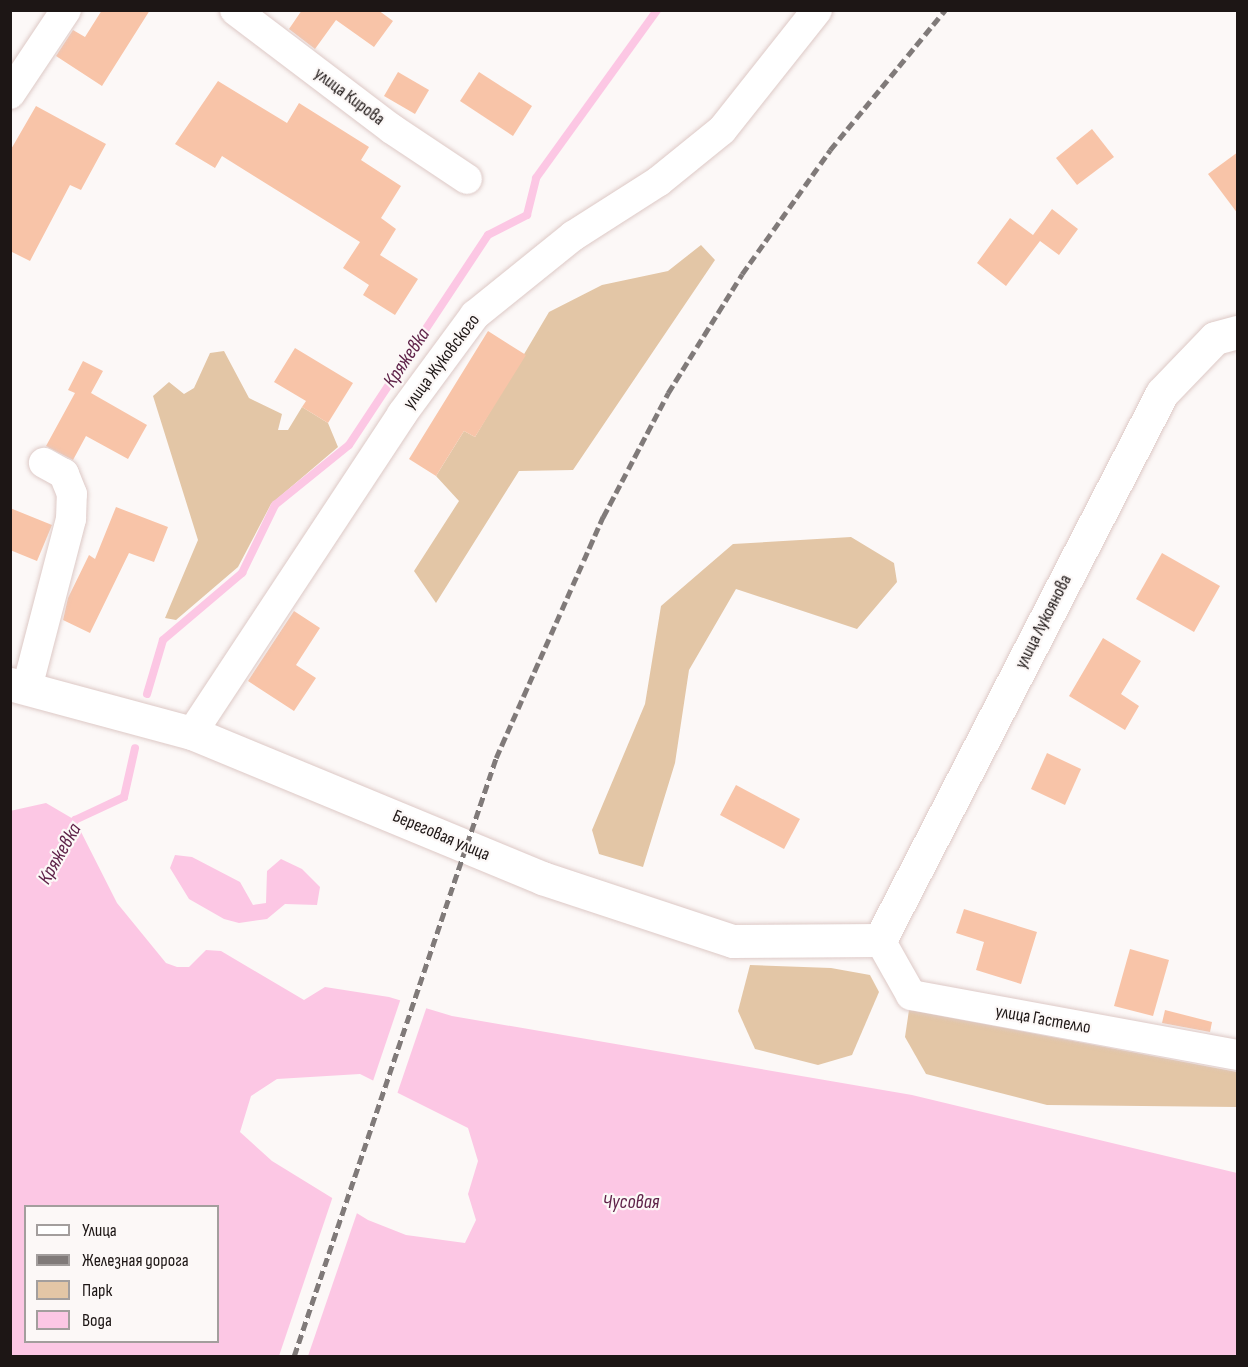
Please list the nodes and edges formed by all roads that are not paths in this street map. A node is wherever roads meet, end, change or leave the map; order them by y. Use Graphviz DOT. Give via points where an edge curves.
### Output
graph roads {
  1 [pos="66,10"];
  2 [pos="235,10"];
  3 [pos="817,10"];
  4 [pos="10,94"];
  5 [pos="467,179"];
  6 [pos="1238,332"];
  7 [pos="44,463"];
  8 [pos="19,686"];
  9 [pos="192,733"];
  10 [pos="880,940"];
  11 [pos="1238,1055"];
  1 -- 4 [label="street"];
  2 -- 5 [label="street, улица Кирова" via="393,129"];
  3 -- 9 [label="street, улица Жуковского" via="722,130 659,180 573,236 475,315 402,414"];
  6 -- 10 [label="street, улица Лукоянова" via="1215,338 1162,393"];
  7 -- 8 [label="street" via="64,474 72,494 71,519"];
  8 -- 9 [label="street, Береговая улица"];
  9 -- 10 [label="street, Береговая улица" via="542,878 733,941"];
  10 -- 11 [label="street, улица Гастелло" via="911,995"];
}
